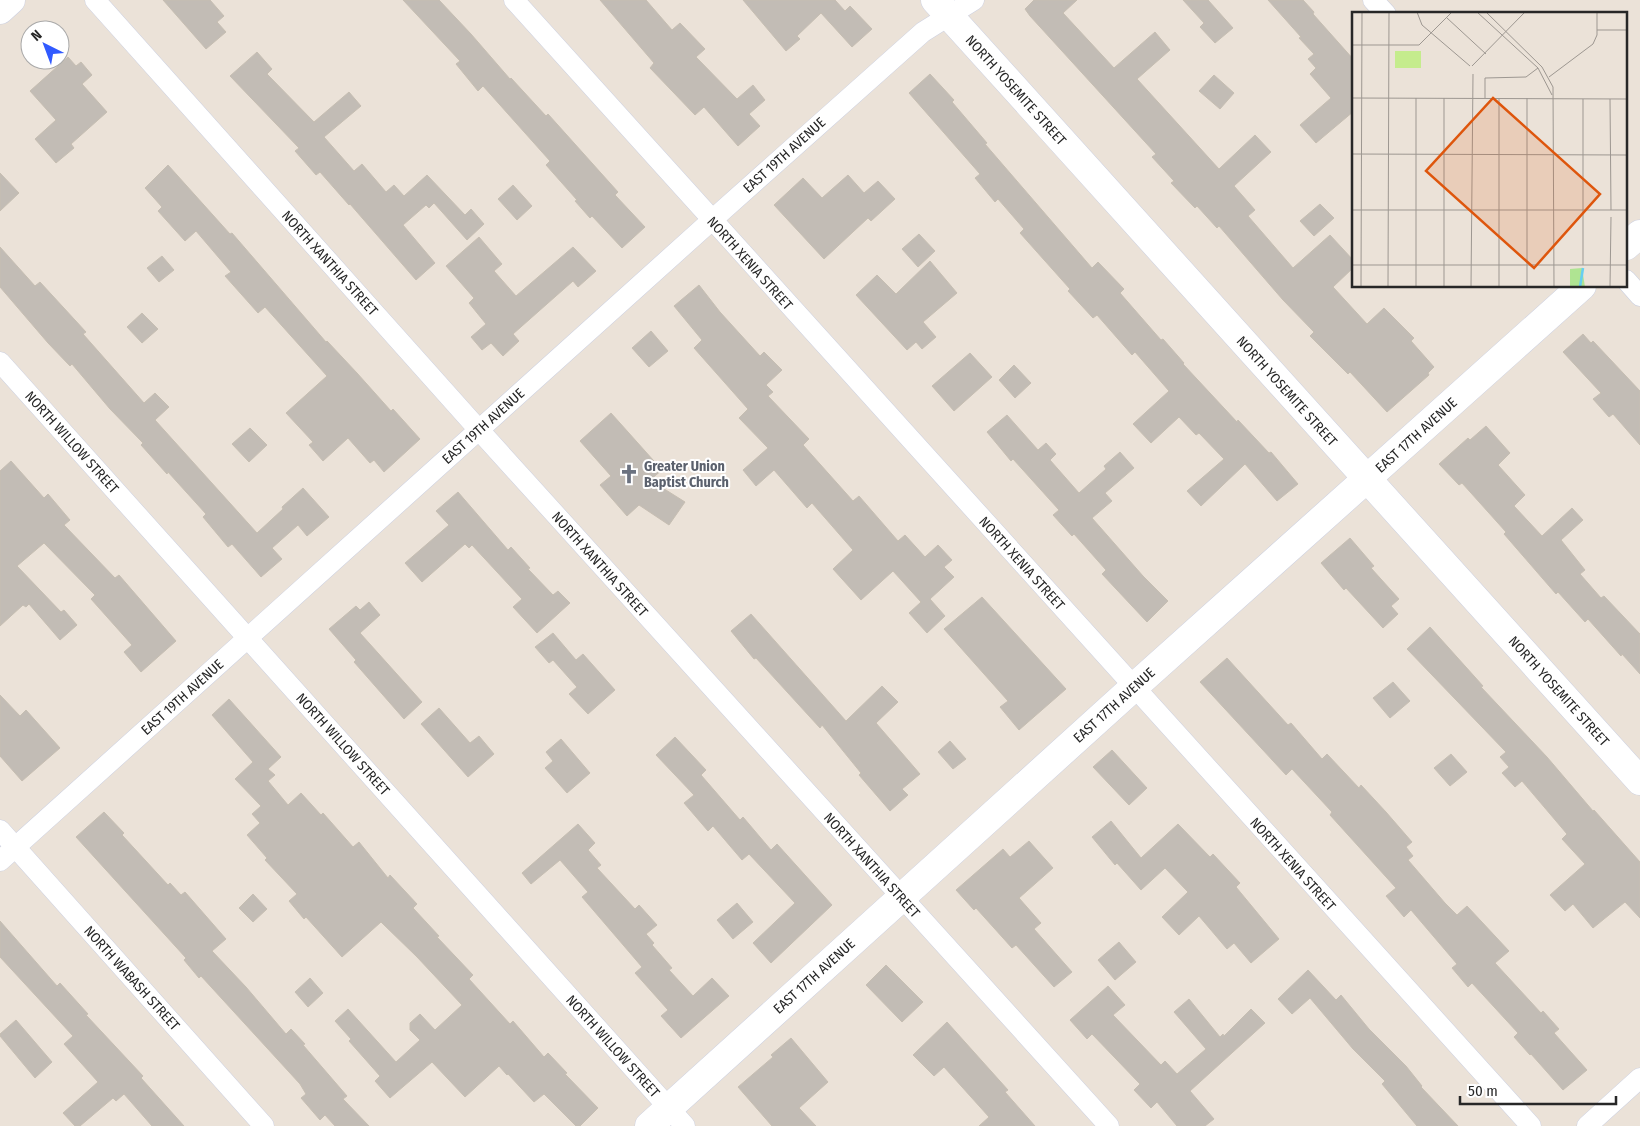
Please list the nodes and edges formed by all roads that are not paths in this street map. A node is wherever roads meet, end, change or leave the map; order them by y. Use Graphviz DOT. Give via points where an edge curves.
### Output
graph roads {
  1 [pos="11,0"];
  2 [pos="95,0"];
  3 [pos="514,0"];
  4 [pos="974,0"];
  5 [pos="1373,0"];
  6 [pos="942,8"];
  7 [pos="0,10"];
  8 [pos="1384,12"];
  9 [pos="712,220"];
  10 [pos="1640,234"];
  11 [pos="1628,244"];
  12 [pos="1628,282"];
  13 [pos="1580,288"];
  14 [pos="1640,296"];
  15 [pos="0,362"];
  16 [pos="479,430"];
  17 [pos="1367,480"];
  18 [pos="248,638"];
  19 [pos="1134,687"];
  20 [pos="1640,781"];
  21 [pos="0,830"];
  22 [pos="16,847"];
  23 [pos="0,861"];
  24 [pos="901,897"];
  25 [pos="1640,1078"];
  26 [pos="667,1120"];
  27 [pos="264,1126"];
  28 [pos="1108,1126"];
  29 [pos="1531,1126"];
  30 [pos="1587,1126"];
  1 -- 7 [label="street"];
  2 -- 16 [label="street, NORTH XANTHIA STREET"];
  3 -- 9 [label="street, NORTH XENIA STREET"];
  4 -- 6 [label="street, EAST 19TH AVENUE"];
  5 -- 8 [label="street"];
  6 -- 9 [label="street, EAST 19TH AVENUE" via="923,32"];
  6 -- 17 [label="street, NORTH YOSEMITE STREET"];
  9 -- 16 [label="street, EAST 19TH AVENUE"];
  9 -- 19 [label="street, NORTH XENIA STREET"];
  10 -- 11 [label="street"];
  12 -- 14 [label="street"];
  13 -- 17 [label="street, EAST 17TH AVENUE"];
  15 -- 18 [label="street, NORTH WILLOW STREET"];
  16 -- 18 [label="street, EAST 19TH AVENUE"];
  16 -- 24 [label="street, NORTH XANTHIA STREET"];
  17 -- 19 [label="street, EAST 17TH AVENUE"];
  17 -- 20 [label="street, NORTH YOSEMITE STREET"];
  18 -- 22 [label="street, EAST 19TH AVENUE"];
  18 -- 26 [label="street, NORTH WILLOW STREET"];
  19 -- 24 [label="street, EAST 17TH AVENUE"];
  19 -- 29 [label="street, NORTH XENIA STREET"];
  21 -- 22 [label="street, NORTH WABASH STREET"];
  22 -- 23 [label="street, EAST 19TH AVENUE"];
  22 -- 27 [label="street, NORTH WABASH STREET"];
  24 -- 26 [label="street, EAST 17TH AVENUE"];
  24 -- 28 [label="street, NORTH XANTHIA STREET"];
  25 -- 30 [label="street"];
}
